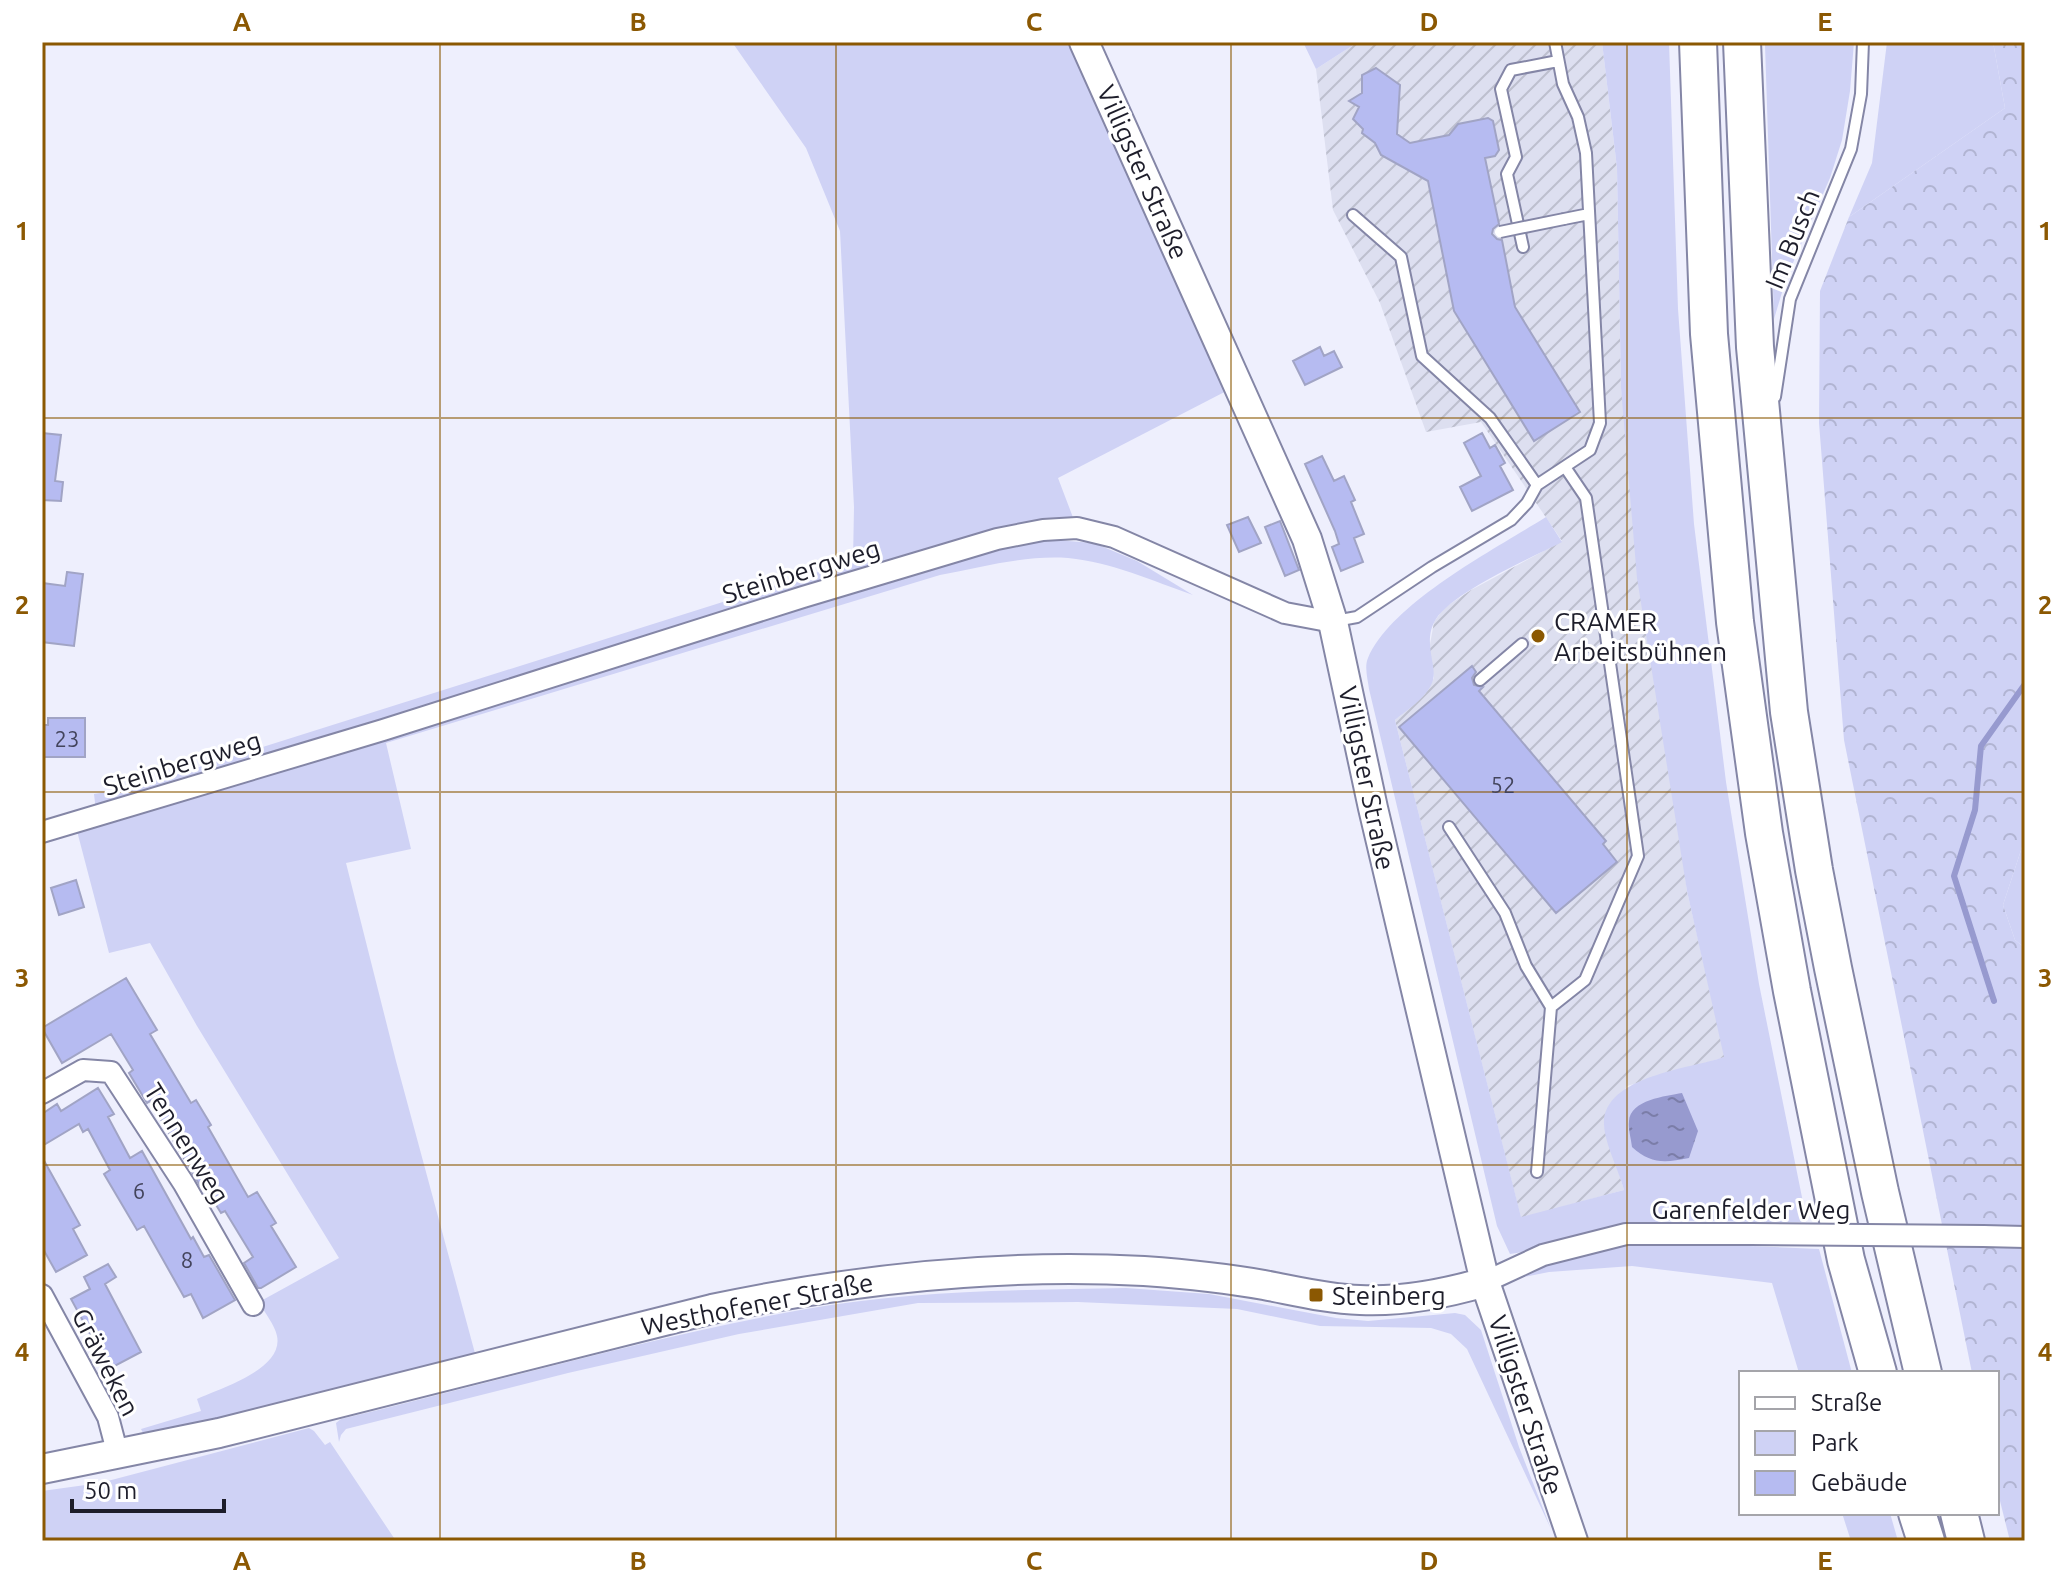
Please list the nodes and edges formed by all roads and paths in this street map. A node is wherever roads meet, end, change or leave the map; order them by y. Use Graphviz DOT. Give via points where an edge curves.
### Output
graph roads {
  1 [pos="1084,42"];
  2 [pos="1555,42"];
  3 [pos="1698,42"];
  4 [pos="1742,42"];
  5 [pos="1863,42"];
  6 [pos="1558,61"];
  7 [pos="1589,214"];
  8 [pos="1353,215"];
  9 [pos="1500,232"];
  10 [pos="1523,247"];
  11 [pos="1774,406"];
  12 [pos="1565,467"];
  13 [pos="1780,483"];
  14 [pos="1537,485"];
  15 [pos="1772,550"];
  16 [pos="1333,622"];
  17 [pos="1522,644"];
  18 [pos="1480,680"];
  19 [pos="1449,827"];
  20 [pos="42,832"];
  21 [pos="1551,1007"];
  22 [pos="43,1090"];
  23 [pos="1537,1172"];
  24 [pos="2025,1237"];
  25 [pos="1485,1282"];
  26 [pos="44,1301"];
  27 [pos="253,1305"];
  28 [pos="1877,1371"];
  29 [pos="1923,1371"];
  30 [pos="118,1455"];
  31 [pos="42,1469"];
  32 [pos="1918,1515"];
  33 [pos="1960,1515"];
  34 [pos="1573,1541"];
  35 [pos="1926,1541"];
  36 [pos="1966,1541"];
  1 -- 16 [label="main road, Villigster Straße" via="1307,539"];
  2 -- 6 [label="lane"];
  3 -- 28 [label="highway" via="1709,334 1735,622 1792,991 1846,1260"];
  4 -- 15 [label="highway" via="1755,347"];
  5 -- 11 [label="lane, Im Busch" via="1851,149 1790,299"];
  6 -- 7 [label="lane" via="1586,153"];
  6 -- 10 [label="lane" via="1511,70 1501,89 1516,157 1507,174"];
  7 -- 9 [label="lane, bridge"];
  7 -- 12 [label="lane" via="1600,423 1590,450"];
  8 -- 14 [label="lane" via="1401,257 1422,356 1490,418"];
  12 -- 14 [label="lane"];
  12 -- 21 [label="lane" via="1586,498 1638,856 1585,980"];
  13 -- 15 [label="lane"];
  14 -- 16 [label="lane" via="1511,520 1357,617"];
  15 -- 29 [label="highway" via="1789,712 1814,870"];
  16 -- 20 [label="street, Steinbergweg" via="1285,613 1114,537 1077,528 1043,530 803,597"];
  16 -- 25 [label="main road, Villigster Straße"];
  17 -- 18 [label="lane"];
  19 -- 21 [label="lane" via="1505,913 1526,966"];
  21 -- 23 [label="lane"];
  22 -- 27 [label="street, Tennenweg" via="83,1070 111,1072 184,1184"];
  24 -- 25 [label="street, Garenfelder Weg, bridge" via="1626,1234 1543,1255"];
  25 -- 30 [label="main road, Westhofener Straße" via="1408,1299 1360,1300 1142,1271 913,1275 712,1309"];
  25 -- 34 [label="main road, Villigster Straße"];
  26 -- 30 [label="street, Gräweken" via="108,1417"];
  30 -- 31 [label="main road, Westhofener Straße"];
  32 -- 35 [label="highway"];
  33 -- 36 [label="highway"];
}
